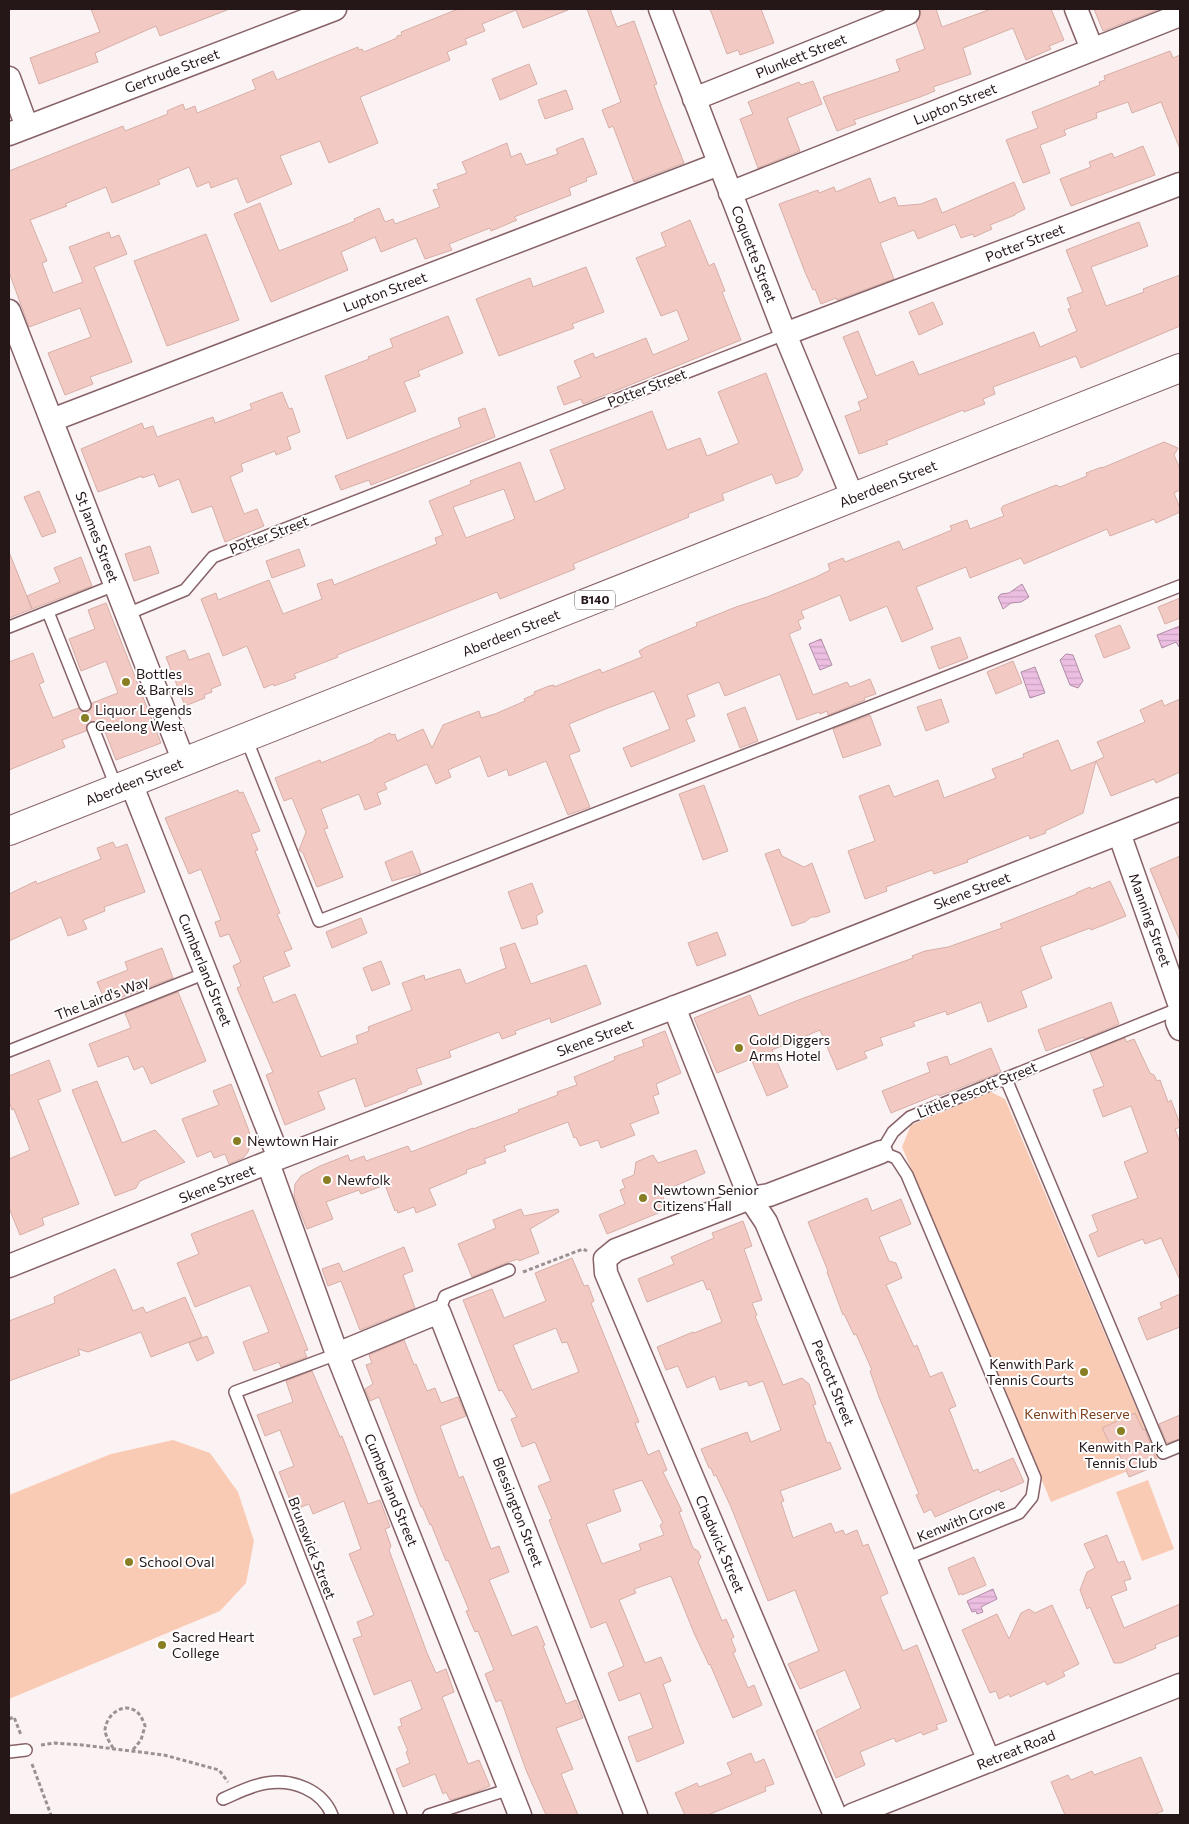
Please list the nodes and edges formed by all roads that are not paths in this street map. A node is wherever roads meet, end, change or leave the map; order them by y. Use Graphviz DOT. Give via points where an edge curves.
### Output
graph roads {
  1 [pos="335,9"];
  2 [pos="660,9"];
  3 [pos="1076,9"];
  4 [pos="908,14"];
  5 [pos="1180,15"];
  6 [pos="288,17"];
  7 [pos="1092,49"];
  8 [pos="9,78"];
  9 [pos="694,99"];
  10 [pos="18,130"];
  11 [pos="719,164"];
  12 [pos="1180,184"];
  13 [pos="730,193"];
  14 [pos="9,311"];
  15 [pos="785,334"];
  16 [pos="1180,368"];
  17 [pos="52,420"];
  18 [pos="853,498"];
  19 [pos="115,585"];
  20 [pos="1180,586"];
  21 [pos="48,612"];
  22 [pos="127,614"];
  23 [pos="9,627"];
  24 [pos="85,705"];
  25 [pos="93,728"];
  26 [pos="246,738"];
  27 [pos="184,762"];
  28 [pos="124,786"];
  29 [pos="1180,809"];
  30 [pos="9,831"];
  31 [pos="1119,834"];
  32 [pos="206,973"];
  33 [pos="674,1008"];
  34 [pos="1180,1008"];
  35 [pos="1180,1029"];
  36 [pos="9,1051"];
  37 [pos="1006,1079"];
  38 [pos="881,1152"];
  39 [pos="273,1161"];
  40 [pos="750,1198"];
  41 [pos="9,1266"];
  42 [pos="509,1270"];
  43 [pos="439,1312"];
  44 [pos="337,1354"];
  45 [pos="1180,1446"];
  46 [pos="905,1559"];
  47 [pos="1180,1685"];
  48 [pos="26,1750"];
  49 [pos="9,1752"];
  50 [pos="989,1761"];
  51 [pos="510,1788"];
  52 [pos="223,1799"];
  53 [pos="332,1815"];
  54 [pos="401,1815"];
  55 [pos="429,1815"];
  56 [pos="520,1815"];
  57 [pos="636,1815"];
  58 [pos="835,1815"];
  59 [pos="852,1815"];
  1 -- 6 [label="street, Gertrude Street"];
  2 -- 9 [label="street, Coquette Street"];
  3 -- 7 [label="street"];
  4 -- 9 [label="street, Plunkett Street"];
  5 -- 7 [label="street, Lupton Street"];
  6 -- 10 [label="street, Gertrude Street"];
  7 -- 13 [label="street, Lupton Street"];
  8 -- 10 [label="street"];
  9 -- 11 [label="street, Coquette Street"];
  11 -- 13 [label="street, Coquette Street"];
  11 -- 17 [label="street, Lupton Street"];
  12 -- 15 [label="street, Potter Street"];
  13 -- 15 [label="street, Coquette Street"];
  14 -- 17 [label="street, St James Street"];
  15 -- 18 [label="street, Coquette Street"];
  15 -- 22 [label="lane, Potter Street" via="213,557 185,590"];
  16 -- 18 [label="main road, Aberdeen Street / B140"];
  17 -- 19 [label="street, St James Street"];
  18 -- 26 [label="main road, Aberdeen Street / B140"];
  19 -- 21 [label="lane"];
  19 -- 22 [label="street, St James Street"];
  20 -- 26 [label="lane" via="319,921"];
  21 -- 23 [label="lane"];
  21 -- 24 [label="lane"];
  22 -- 27 [label="street, St James Street"];
  25 -- 28 [label="lane"];
  26 -- 27 [label="main road, Aberdeen Street / B140"];
  27 -- 28 [label="main road, Aberdeen Street / B140"];
  28 -- 30 [label="main road, Aberdeen Street / B140"];
  28 -- 32 [label="street, Cumberland Street"];
  29 -- 31 [label="street, Skene Street"];
  31 -- 33 [label="street, Skene Street"];
  31 -- 34 [label="street, Manning Street"];
  32 -- 36 [label="lane, The Laird's Way"];
  32 -- 39 [label="street, Cumberland Street"];
  33 -- 39 [label="street, Skene Street"];
  33 -- 40 [label="street, Pescott Street"];
  34 -- 35 [label="street, Manning Street" via="1177,1022"];
  34 -- 37 [label="lane, Little Pescott Street"];
  37 -- 38 [label="lane, Little Pescott Street" via="910,1117 893,1132"];
  37 -- 45 [label="lane" via="1163,1453"];
  38 -- 40 [label="street" via="770,1194"];
  38 -- 46 [label="lane, Kenwith Grove" via="896,1158 907,1175 1035,1478 1032,1497 1019,1513"];
  39 -- 41 [label="street, Skene Street"];
  39 -- 44 [label="street, Cumberland Street"];
  40 -- 46 [label="street, Pescott Street" via="766,1222"];
  40 -- 58 [label="street, Chadwick Street" via="616,1250 605,1266"];
  42 -- 43 [label="lane" via="445,1296"];
  43 -- 44 [label="street"];
  43 -- 57 [label="street, Blessington Street"];
  44 -- 51 [label="street, Cumberland Street"];
  44 -- 54 [label="lane, Brunswick Street" via="235,1392"];
  46 -- 50 [label="street, Pescott Street"];
  47 -- 50 [label="street, Retreat Road"];
  48 -- 49 [label="lane"];
  50 -- 59 [label="street, Retreat Road"];
  51 -- 55 [label="lane"];
  51 -- 56 [label="street, Cumberland Street"];
  52 -- 53 [label="lane" via="268,1782 297,1784 319,1795"];
}
